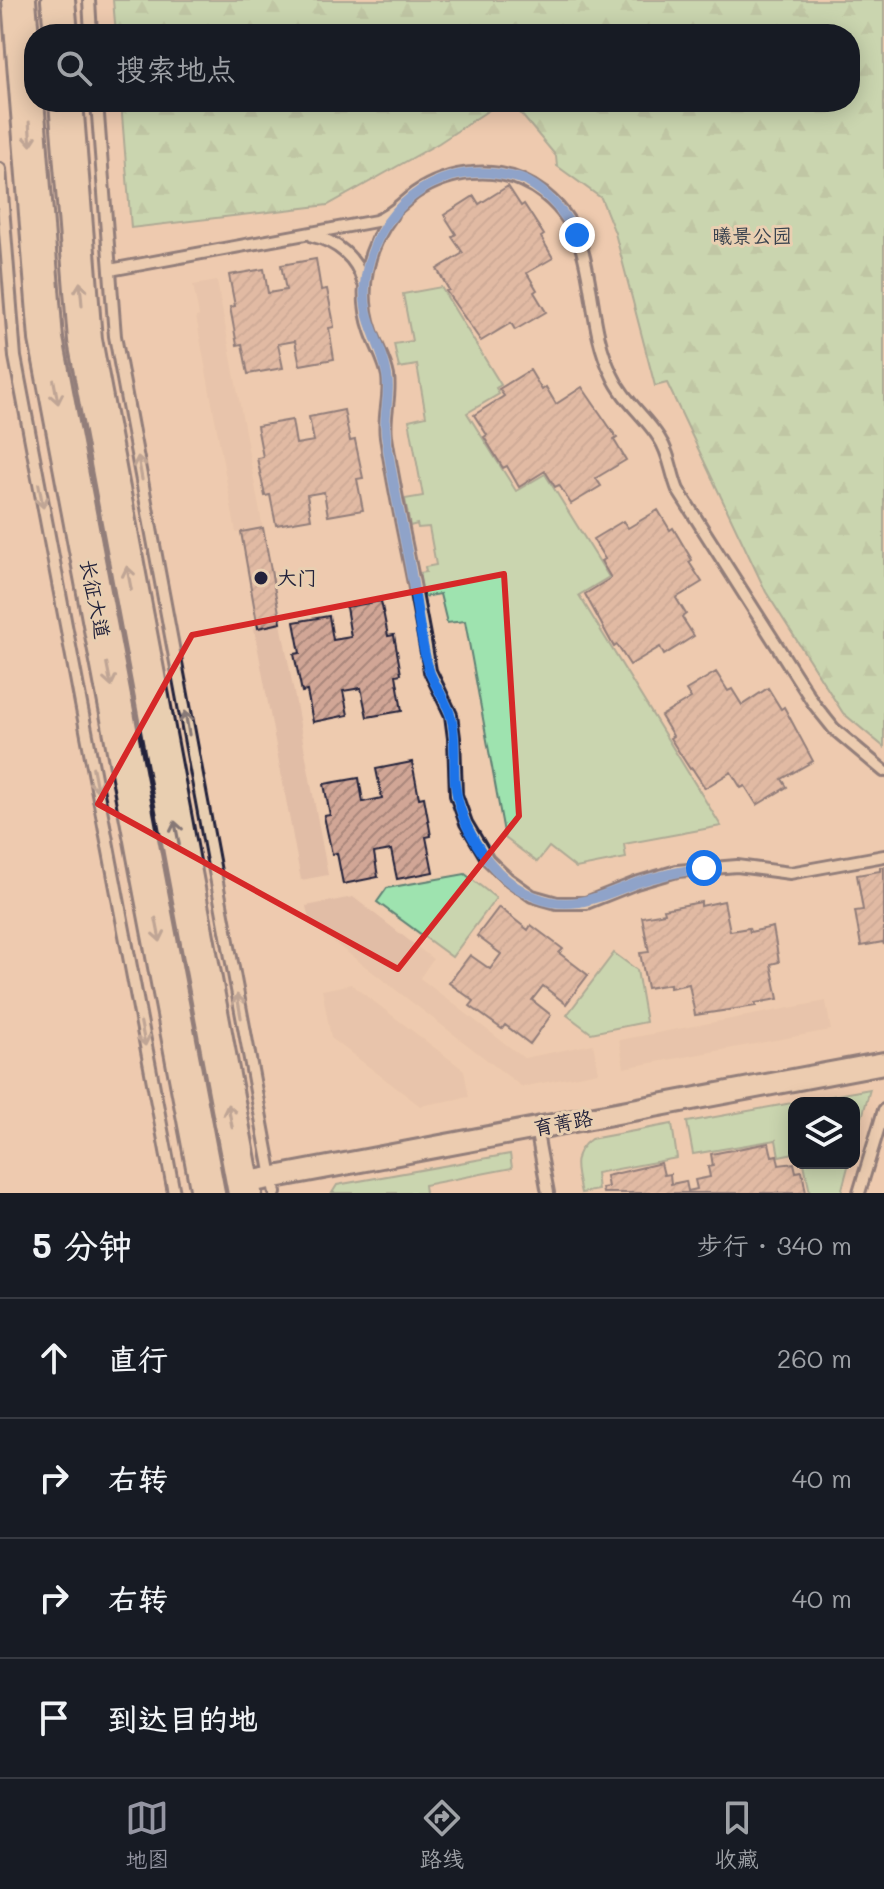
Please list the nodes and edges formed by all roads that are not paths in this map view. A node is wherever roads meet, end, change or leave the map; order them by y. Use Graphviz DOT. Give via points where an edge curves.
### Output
graph roads {
  1 [pos="19,0"];
  2 [pos="58,0"];
  3 [pos="89,0"];
  4 [pos="60,24"];
  5 [pos="90,24"];
  6 [pos="24,63"];
  7 [pos="28,112"];
  8 [pos="67,112"];
  9 [pos="98,112"];
  10 [pos="0,169"];
  11 [pos="396,209"];
  12 [pos="299,236"];
  13 [pos="110,270"];
  14 [pos="364,287"];
  15 [pos="884,771"];
  16 [pos="884,849"];
  17 [pos="884,856"];
  18 [pos="869,859"];
  19 [pos="884,1063"];
  20 [pos="884,1110"];
  21 [pos="536,1128"];
  22 [pos="259,1187"];
  23 [pos="174,1193"];
  24 [pos="208,1193"];
  25 [pos="548,1193"];
  26 [pos="859,1193"];
  1 -- 6 [label="main road, 长征大道, one-way"];
  2 -- 4 [label="main road"];
  3 -- 5 [label="lane"];
  7 -- 24 [label="main road, 长征大道, one-way" via="46,339"];
  22 -- 8 [label="main road, 长征大道, one-way" via="85,340"];
  9 -- 13 [label="lane"];
  10 -- 23 [label="lane, one-way" via="15,357"];
  11 -- 12 [label="lane" via="376,221"];
  11 -- 14 [label="lane" via="374,243"];
  11 -- 15 [label="lane" via="427,186 470,173 518,178 556,205 581,247 597,334 617,385 659,438 678,490 814,704 834,729"];
  12 -- 13 [label="lane"];
  12 -- 14 [label="lane" via="325,239 344,251"];
  22 -- 13 [label="lane, one-way" via="115,336"];
  14 -- 18 [label="lane" via="370,328 388,377 386,435 430,671 451,715 460,808 488,860 532,896 573,903 677,871 737,866 790,873"];
  16 -- 18 [label="lane"];
  17 -- 18 [label="lane"];
  19 -- 21 [label="street, 育菁路"];
  20 -- 26 [label="lane"];
  21 -- 22 [label="street, 育菁路"];
  21 -- 25 [label="lane"];
}
